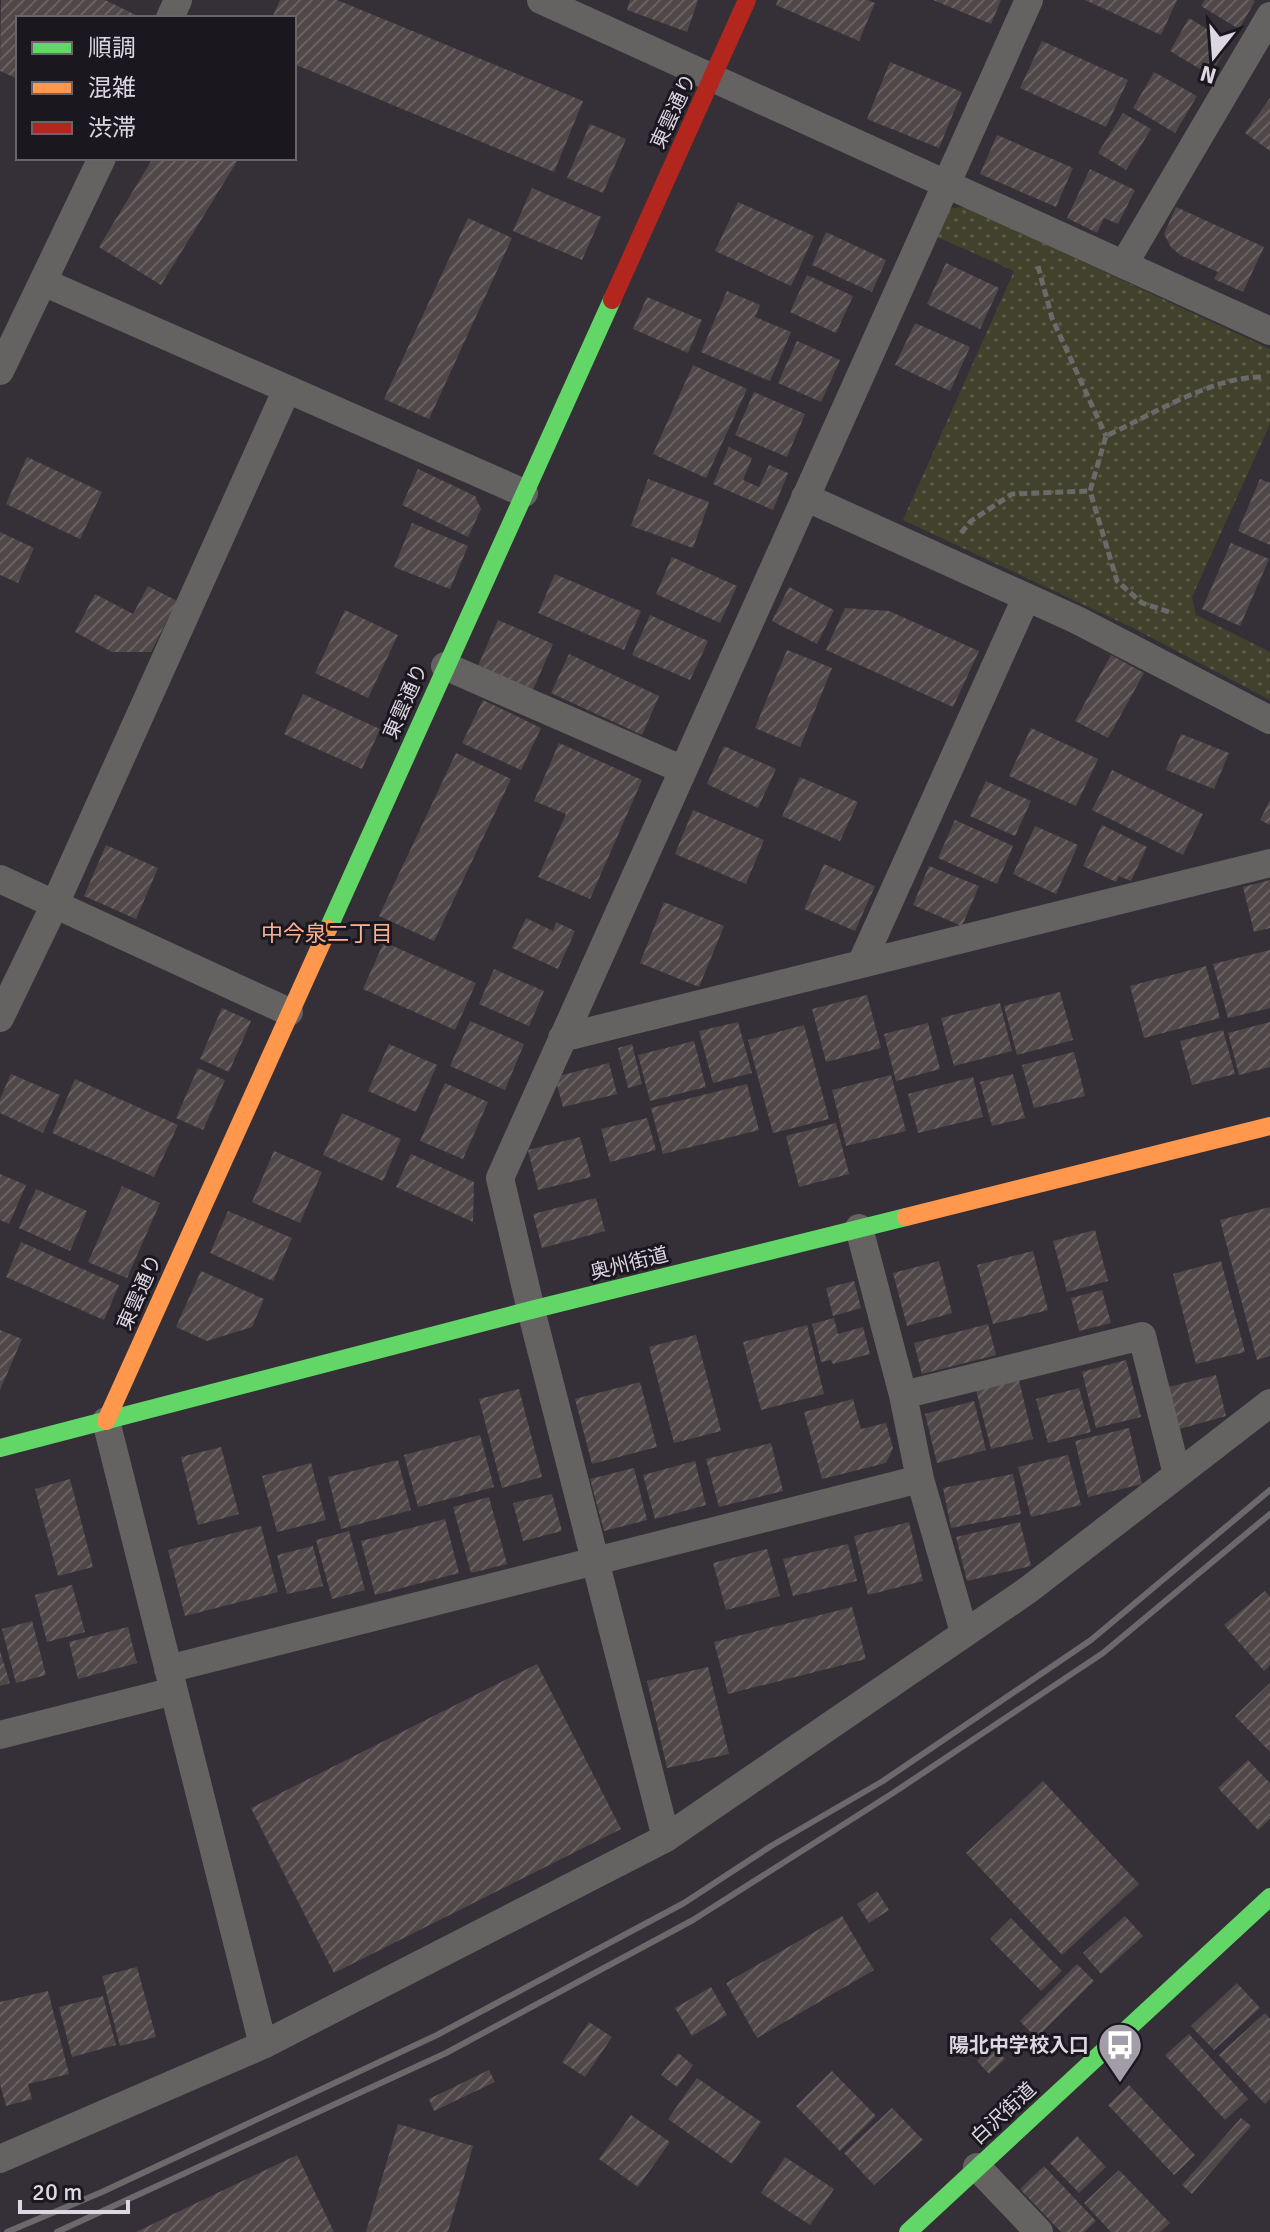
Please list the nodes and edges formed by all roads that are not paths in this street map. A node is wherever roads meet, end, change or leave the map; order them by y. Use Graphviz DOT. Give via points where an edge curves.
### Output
graph roads {
  1 [pos="541,0"];
  2 [pos="747,0"];
  3 [pos="1029,0"];
  4 [pos="1270,16"];
  5 [pos="1262,51"];
  6 [pos="712,77"];
  7 [pos="101,160"];
  8 [pos="947,184"];
  9 [pos="1124,264"];
  10 [pos="43,282"];
  11 [pos="1270,331"];
  12 [pos="0,371"];
  13 [pos="287,389"];
  14 [pos="524,493"];
  15 [pos="805,497"];
  16 [pos="1026,598"];
  17 [pos="445,666"];
  18 [pos="1270,720"];
  19 [pos="681,769"];
  20 [pos="1270,863"];
  21 [pos="0,879"];
  22 [pos="55,904"];
  23 [pos="861,964"];
  24 [pos="289,1012"];
  25 [pos="0,1018"];
  26 [pos="562,1038"];
  27 [pos="1270,1126"];
  28 [pos="859,1228"];
  29 [pos="531,1310"];
  30 [pos="903,1395"];
  31 [pos="1270,1403"];
  32 [pos="106,1421"];
  33 [pos="0,1448"];
  34 [pos="1177,1474"];
  35 [pos="920,1479"];
  36 [pos="595,1561"];
  37 [pos="964,1632"];
  38 [pos="171,1680"];
  39 [pos="0,1735"];
  40 [pos="666,1838"];
  41 [pos="1270,1897"];
  42 [pos="263,2045"];
  43 [pos="0,2159"];
  44 [pos="977,2167"];
  45 [pos="908,2232"];
  46 [pos="1039,2232"];
  1 -- 6 [label="street"];
  2 -- 6 [label="street, 東雲通り"];
  3 -- 8 [label="street"];
  4 -- 5 [label="street"];
  5 -- 9 [label="street"];
  6 -- 8 [label="street"];
  6 -- 14 [label="street, 東雲通り"];
  7 -- 10 [label="street"];
  8 -- 9 [label="street"];
  8 -- 15 [label="street"];
  9 -- 11 [label="street"];
  10 -- 12 [label="street"];
  10 -- 13 [label="street"];
  13 -- 14 [label="street"];
  13 -- 22 [label="street"];
  14 -- 17 [label="street, 東雲通り"];
  15 -- 16 [label="street"];
  15 -- 19 [label="street"];
  16 -- 18 [label="street"];
  16 -- 23 [label="street"];
  17 -- 19 [label="street"];
  17 -- 24 [label="street, 東雲通り"];
  19 -- 26 [label="street"];
  20 -- 23 [label="street"];
  21 -- 22 [label="street"];
  22 -- 24 [label="street"];
  22 -- 25 [label="street"];
  23 -- 26 [label="street"];
  24 -- 32 [label="street, 東雲通り"];
  26 -- 29 [label="street" via="500,1178"];
  27 -- 28 [label="street, 奥州街道"];
  28 -- 29 [label="street, 奥州街道"];
  28 -- 30 [label="street"];
  29 -- 32 [label="street, 奥州街道"];
  29 -- 36 [label="street"];
  30 -- 34 [label="street" via="1142,1336"];
  30 -- 35 [label="street"];
  31 -- 34 [label="street"];
  32 -- 33 [label="street, 奥州街道"];
  32 -- 38 [label="street"];
  34 -- 37 [label="street" via="1028,1590"];
  35 -- 36 [label="street"];
  35 -- 37 [label="street"];
  36 -- 38 [label="street"];
  36 -- 40 [label="street"];
  37 -- 40 [label="street"];
  38 -- 39 [label="street"];
  38 -- 42 [label="street"];
  40 -- 42 [label="street"];
  41 -- 44 [label="street, 白沢街道"];
  42 -- 43 [label="street"];
  44 -- 45 [label="street, 白沢街道"];
  44 -- 46 [label="street"];
}
